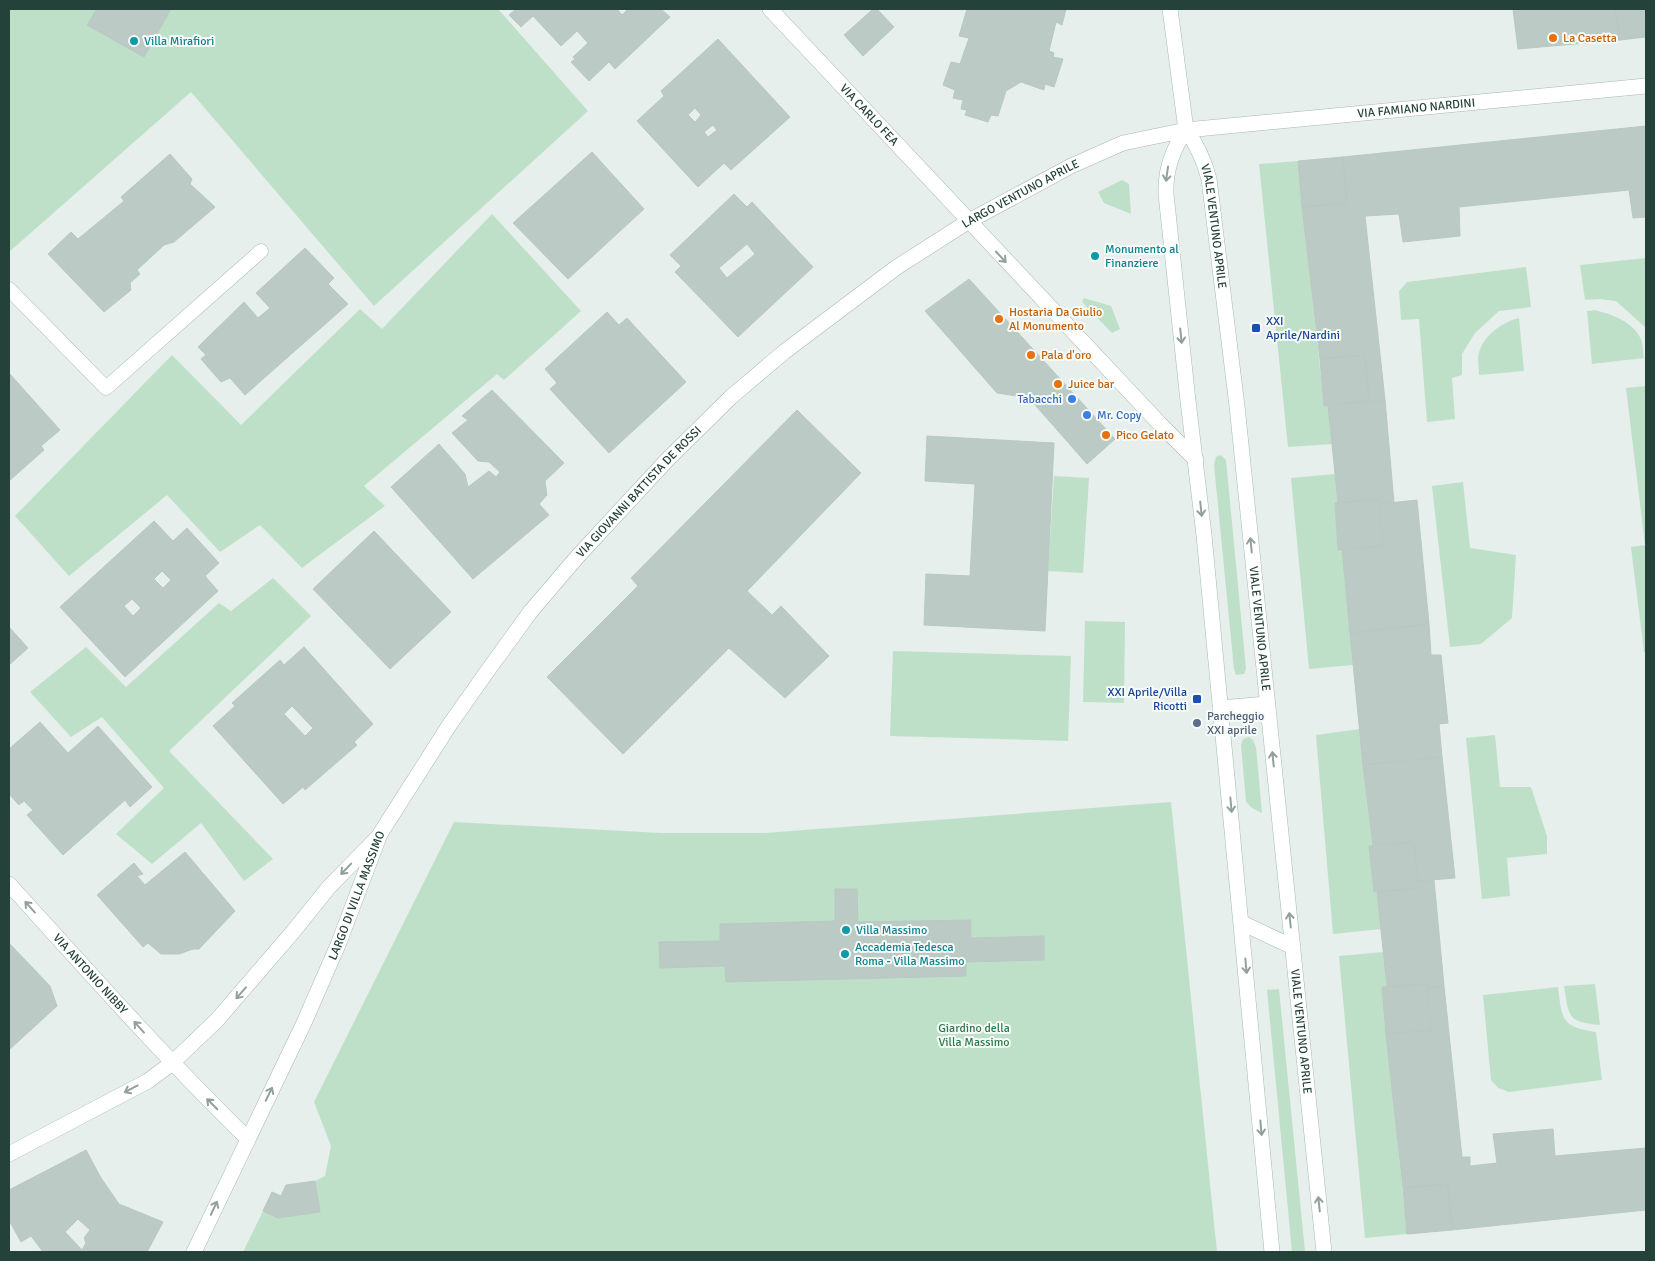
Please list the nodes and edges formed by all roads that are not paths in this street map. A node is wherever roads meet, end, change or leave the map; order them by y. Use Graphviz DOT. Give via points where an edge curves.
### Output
graph roads {
  1 [pos="770,9"];
  2 [pos="1170,9"];
  3 [pos="1646,86"];
  4 [pos="1186,130"];
  5 [pos="969,221"];
  6 [pos="261,250"];
  7 [pos="9,289"];
  8 [pos="1196,460"];
  9 [pos="1267,704"];
  10 [pos="1220,708"];
  11 [pos="380,834"];
  12 [pos="9,884"];
  13 [pos="1242,923"];
  14 [pos="1293,947"];
  15 [pos="172,1063"];
  16 [pos="247,1138"];
  17 [pos="9,1154"];
  18 [pos="194,1252"];
  19 [pos="1272,1252"];
  20 [pos="1324,1252"];
  1 -- 5 [label="street, VIA CARLO FEA"];
  2 -- 4 [label="street, VIALE VENTUNO APRILE"];
  3 -- 4 [label="street, VIA FAMIANO NARDINI"];
  4 -- 5 [label="street, LARGO VENTUNO APRILE" via="1112,148 1022,191"];
  4 -- 8 [label="street, one-way" via="1172,154 1166,184"];
  9 -- 4 [label="street, VIALE VENTUNO APRILE, one-way" via="1237,406 1209,179 1203,156"];
  5 -- 8 [label="street, LARGO VENTUNO APRILE, one-way"];
  5 -- 11 [label="street, VIA GIOVANNI BATTISTA DE ROSSI" via="897,267 784,352 731,397 668,458 530,611 450,724"];
  6 -- 7 [label="lane" via="106,388"];
  8 -- 10 [label="street, one-way"];
  9 -- 10 [label="street"];
  14 -- 9 [label="street, VIALE VENTUNO APRILE, one-way"];
  10 -- 13 [label="street, one-way"];
  11 -- 15 [label="street, LARGO DI VILLA MASSIMO, one-way" via="329,887 217,1020"];
  16 -- 11 [label="street, LARGO DI VILLA MASSIMO, one-way" via="303,1025"];
  15 -- 12 [label="street, VIA ANTONIO NIBBY, one-way"];
  13 -- 14 [label="street"];
  13 -- 19 [label="street, one-way"];
  20 -- 14 [label="street, VIALE VENTUNO APRILE, one-way"];
  16 -- 15 [label="street, one-way"];
  15 -- 17 [label="street, one-way" via="148,1081"];
  18 -- 16 [label="street, LARGO DI VILLA MASSIMO, one-way"];
}
